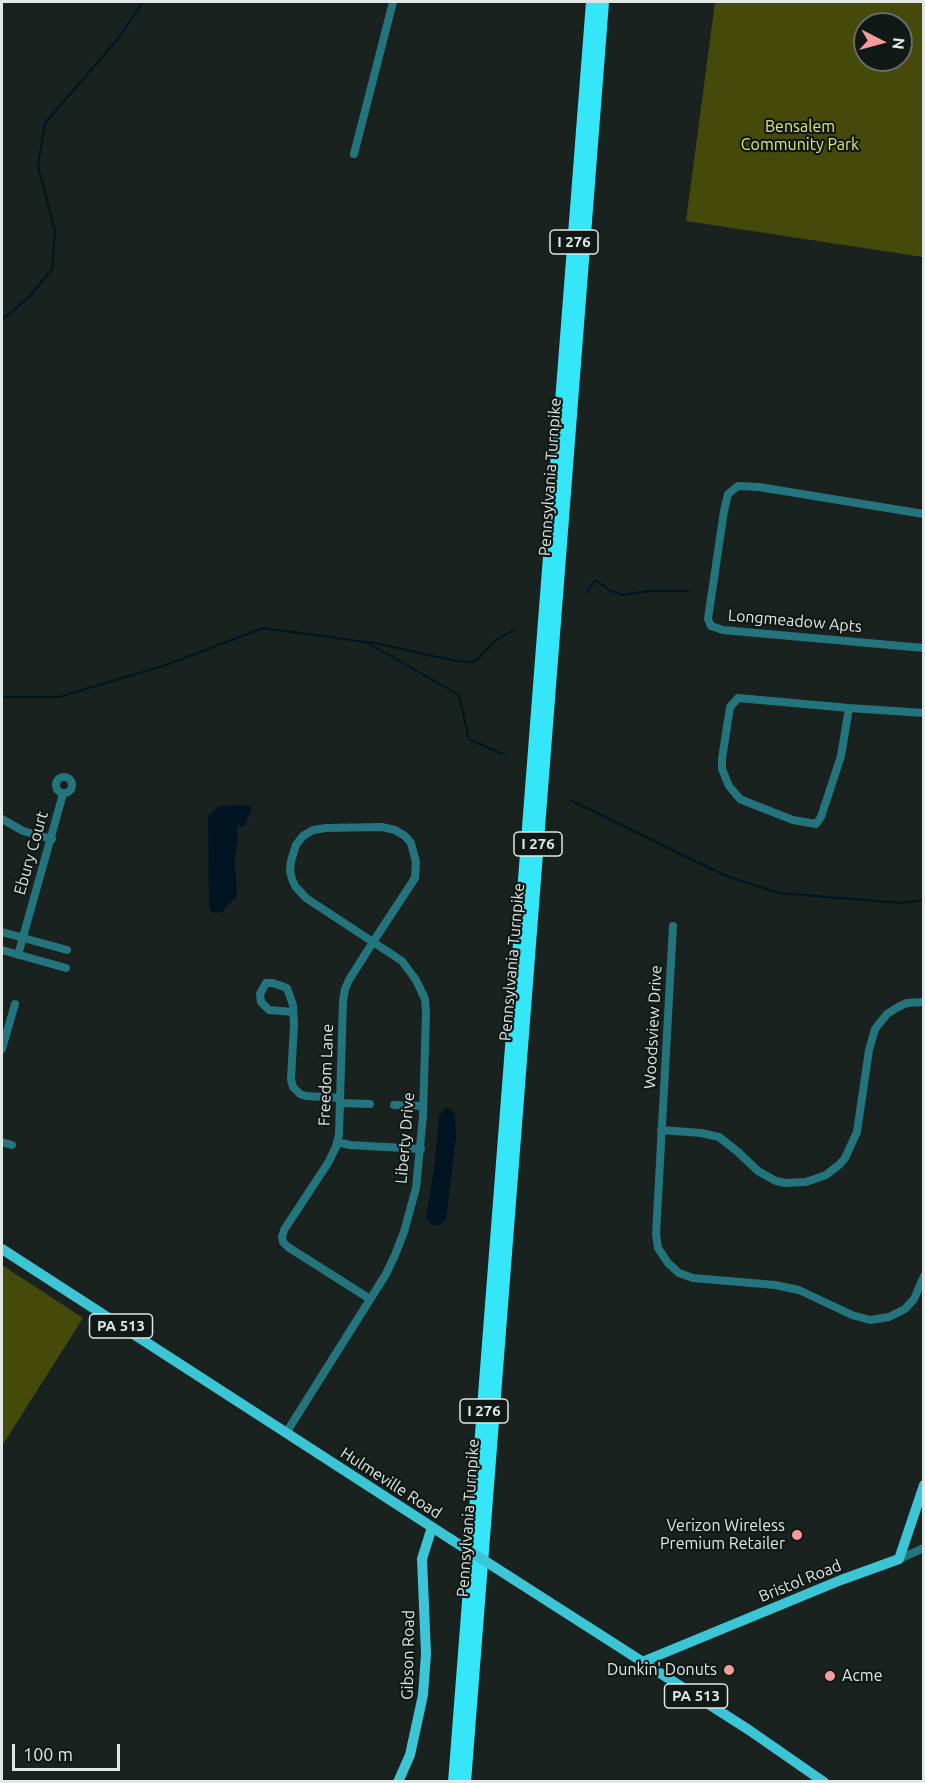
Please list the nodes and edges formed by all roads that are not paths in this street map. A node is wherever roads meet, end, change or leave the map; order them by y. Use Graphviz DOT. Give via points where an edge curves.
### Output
graph roads {
  1 [pos="393,2"];
  2 [pos="592,2"];
  3 [pos="603,2"];
  4 [pos="354,154"];
  5 [pos="924,514"];
  6 [pos="924,648"];
  7 [pos="849,708"];
  8 [pos="924,713"];
  9 [pos="63,794"];
  10 [pos="2,819"];
  11 [pos="52,839"];
  12 [pos="673,926"];
  13 [pos="2,932"];
  14 [pos="23,938"];
  15 [pos="374,942"];
  16 [pos="2,950"];
  17 [pos="67,950"];
  18 [pos="18,955"];
  19 [pos="66,968"];
  20 [pos="924,1002"];
  21 [pos="15,1004"];
  22 [pos="293,1012"];
  23 [pos="2,1047"];
  24 [pos="340,1100"];
  25 [pos="370,1104"];
  26 [pos="394,1105"];
  27 [pos="423,1106"];
  28 [pos="661,1130"];
  29 [pos="2,1142"];
  30 [pos="337,1142"];
  31 [pos="12,1145"];
  32 [pos="421,1149"];
  33 [pos="2,1249"];
  34 [pos="924,1276"];
  35 [pos="370,1299"];
  36 [pos="286,1433"];
  37 [pos="924,1485"];
  38 [pos="432,1527"];
  39 [pos="924,1548"];
  40 [pos="899,1559"];
  41 [pos="642,1662"];
  42 [pos="398,1782"];
  43 [pos="454,1782"];
  44 [pos="465,1782"];
  45 [pos="824,1782"];
  1 -- 4 [label="street"];
  2 -- 43 [label="highway, Pennsylvania Turnpike / I 276"];
  3 -- 44 [label="highway, Pennsylvania Turnpike / I 276"];
  5 -- 6 [label="street, Longmeadow Apts" via="759,487 734,488 728,494 724,511 708,619 711,626 723,630"];
  7 -- 7 [label="street" via="735,699 730,707 722,759 729,786 740,799 793,820 816,824 842,756"];
  7 -- 8 [label="street"];
  9 -- 11 [label="street, Ebury Court"];
  10 -- 11 [label="street" via="23,831"];
  11 -- 14 [label="street, Ebury Court"];
  12 -- 28 [label="street, Woodsview Drive"];
  13 -- 14 [label="street"];
  14 -- 17 [label="street"];
  14 -- 18 [label="street, Ebury Court"];
  15 -- 15 [label="street, Liberty Drive" via="415,878 411,843 395,830 382,827 326,828 303,836 292,854 290,871 295,886 306,898"];
  15 -- 24 [label="street, Freedom Lane" via="345,989"];
  15 -- 27 [label="street, Liberty Drive" via="410,969 425,999"];
  16 -- 18 [label="street"];
  18 -- 19 [label="street"];
  20 -- 28 [label="street" via="898,1007 875,1029 857,1132 845,1158 826,1174 806,1182 785,1183 758,1171 719,1137"];
  21 -- 23 [label="street"];
  22 -- 22 [label="street" via="269,1010 261,1002 260,994 266,983 287,988"];
  22 -- 24 [label="street" via="293,1087 306,1096"];
  24 -- 25 [label="street"];
  24 -- 30 [label="street, Freedom Lane"];
  26 -- 27 [label="street"];
  27 -- 32 [label="street, Liberty Drive"];
  28 -- 34 [label="street, Woodsview Drive" via="656,1241 668,1263 679,1273 701,1279 785,1286 870,1320 904,1309 914,1299"];
  29 -- 31 [label="street"];
  30 -- 32 [label="street"];
  30 -- 35 [label="street, Freedom Lane" via="328,1163 284,1230 284,1242"];
  32 -- 35 [label="street, Liberty Drive" via="404,1232"];
  33 -- 36 [label="main road, Hulmeville Road / PA 513"];
  35 -- 36 [label="street, Liberty Drive"];
  36 -- 38 [label="main road, Hulmeville Road / PA 513"];
  37 -- 40 [label="main road"];
  38 -- 41 [label="main road, Hulmeville Road / PA 513, bridge"];
  38 -- 42 [label="main road, Gibson Road" via="422,1559 426,1654 423,1695 411,1755"];
  39 -- 40 [label="street"];
  40 -- 41 [label="main road, Bristol Road"];
  41 -- 45 [label="main road, Hulmeville Road / PA 513"];
}
